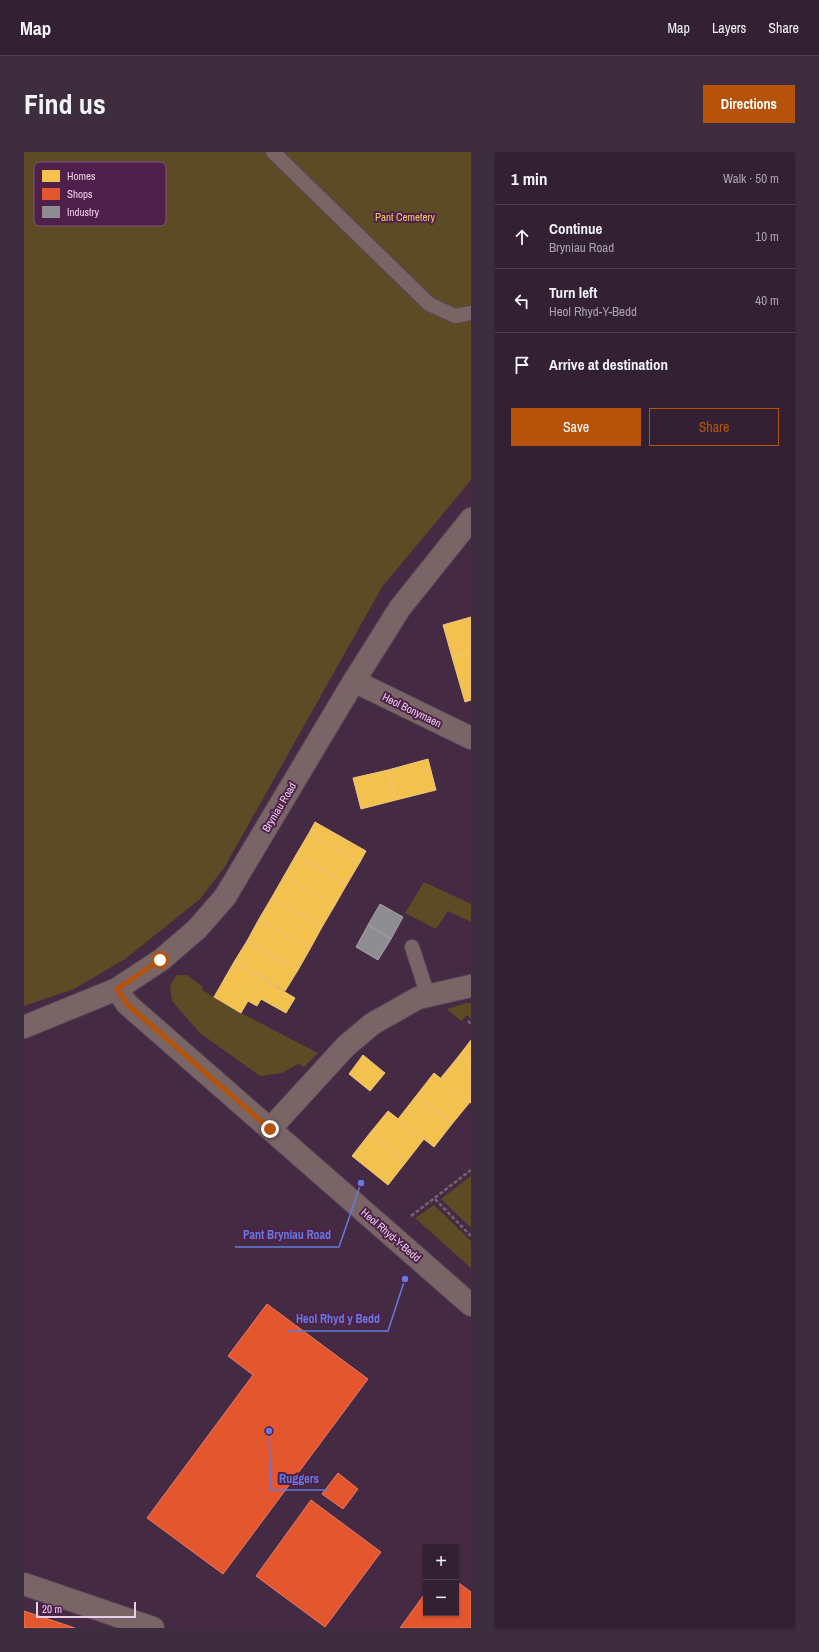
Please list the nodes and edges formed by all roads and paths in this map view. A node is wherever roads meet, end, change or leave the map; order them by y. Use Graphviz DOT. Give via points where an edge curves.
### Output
graph roads {
  1 [pos="273,152"];
  2 [pos="471,313"];
  3 [pos="471,519"];
  4 [pos="354,681"];
  5 [pos="471,738"];
  6 [pos="412,947"];
  7 [pos="471,986"];
  8 [pos="117,989"];
  9 [pos="428,996"];
  10 [pos="468,1022"];
  11 [pos="471,1024"];
  12 [pos="24,1027"];
  13 [pos="270,1129"];
  14 [pos="471,1170"];
  15 [pos="435,1199"];
  16 [pos="406,1220"];
  17 [pos="471,1236"];
  18 [pos="471,1305"];
  19 [pos="24,1584"];
  20 [pos="153,1628"];
  1 -- 2 [label="lane" via="429,304 455,316"];
  3 -- 4 [label="street, Bryniau Road" via="400,608"];
  4 -- 5 [label="street, Heol Bonymaen"];
  4 -- 8 [label="street, Bryniau Road" via="225,897 197,929 160,960"];
  6 -- 9 [label="lane"];
  7 -- 9 [label="street"];
  8 -- 12 [label="street, Bryniau Road"];
  8 -- 13 [label="street, Heol Rhyd-Y-Bedd" via="127,1004"];
  9 -- 13 [label="street" via="418,998 372,1024 346,1046"];
  10 -- 11 [label="path"];
  13 -- 18 [label="street, Heol Rhyd-Y-Bedd"];
  14 -- 15 [label="path, Heol Rhyd-Y-Bedd"];
  15 -- 16 [label="path, Heol Rhyd-Y-Bedd"];
  15 -- 17 [label="path"];
  19 -- 20 [label="street"];
}
